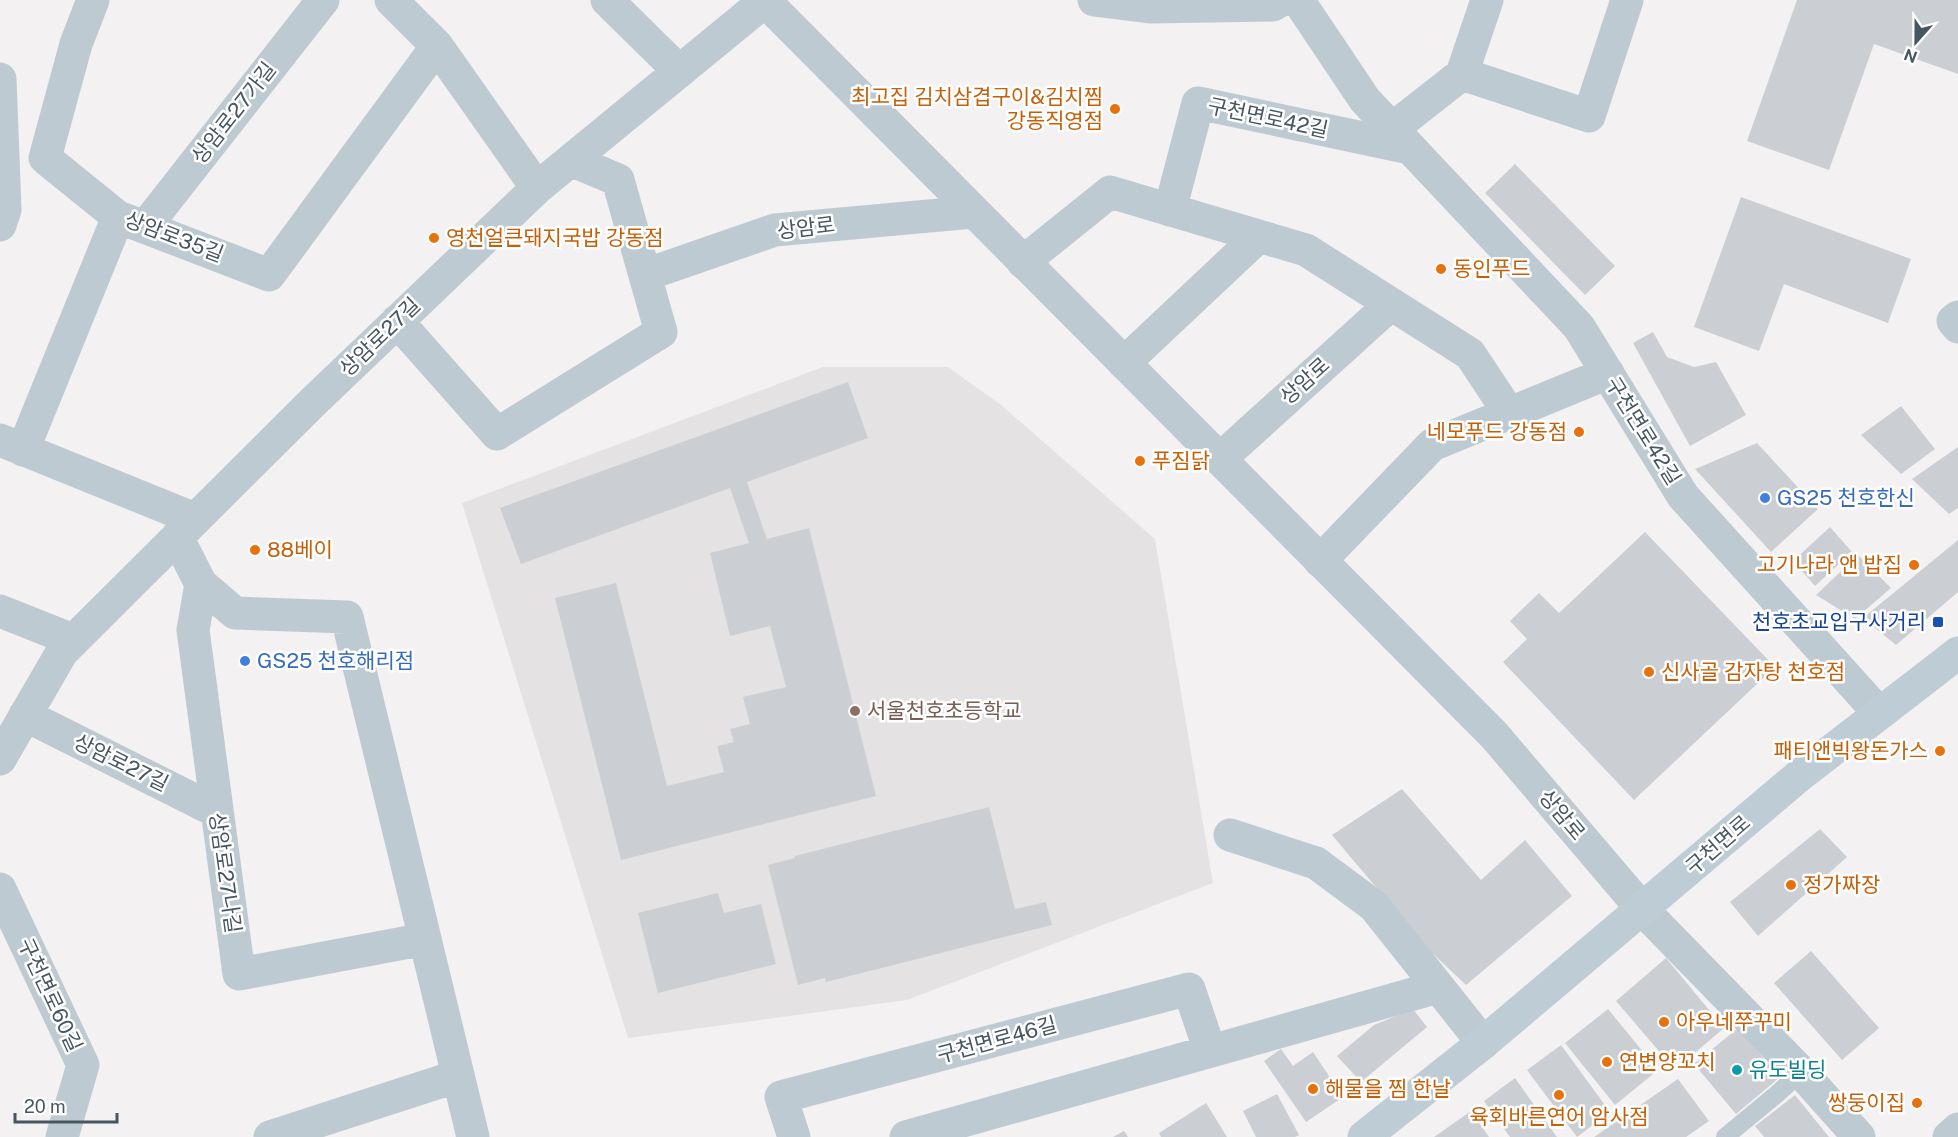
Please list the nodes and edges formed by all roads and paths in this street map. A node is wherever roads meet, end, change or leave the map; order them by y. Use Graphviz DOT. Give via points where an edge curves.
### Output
graph roads {
  1 [pos="93,0"];
  2 [pos="323,0"];
  3 [pos="391,0"];
  4 [pos="607,0"];
  5 [pos="1094,0"];
  6 [pos="1281,0"];
  7 [pos="1298,0"];
  8 [pos="1487,0"];
  9 [pos="1627,0"];
  10 [pos="764,1"];
  11 [pos="437,46"];
  12 [pos="679,71"];
  13 [pos="1462,74"];
  14 [pos="0,79"];
  15 [pos="1401,139"];
  16 [pos="571,160"];
  17 [pos="537,188"];
  18 [pos="1170,210"];
  19 [pos="973,212"];
  20 [pos="132,222"];
  21 [pos="0,225"];
  22 [pos="1259,236"];
  23 [pos="1023,262"];
  24 [pos="645,275"];
  25 [pos="1391,304"];
  26 [pos="1958,317"];
  27 [pos="397,321"];
  28 [pos="1958,327"];
  29 [pos="1124,363"];
  30 [pos="1608,373"];
  31 [pos="1509,413"];
  32 [pos="12,445"];
  33 [pos="1220,459"];
  34 [pos="186,528"];
  35 [pos="1320,561"];
  36 [pos="201,584"];
  37 [pos="0,611"];
  38 [pos="73,640"];
  39 [pos="1958,654"];
  40 [pos="1879,713"];
  41 [pos="25,716"];
  42 [pos="0,759"];
  43 [pos="216,811"];
  44 [pos="1230,835"];
  45 [pos="0,889"];
  46 [pos="1642,910"];
  47 [pos="425,939"];
  48 [pos="1438,987"];
  49 [pos="1483,1043"];
  50 [pos="1210,1051"];
  51 [pos="1801,1072"];
  52 [pos="458,1076"];
  53 [pos="1958,1129"];
  54 [pos="62,1137"];
  55 [pos="270,1137"];
  56 [pos="473,1137"];
  57 [pos="794,1137"];
  58 [pos="906,1137"];
  59 [pos="1364,1137"];
  60 [pos="1725,1137"];
  61 [pos="1859,1137"];
  62 [pos="1949,1137"];
  1 -- 20 [label="street, 상암로35길" via="76,44 45,158"];
  2 -- 20 [label="street, 상암로27가길"];
  3 -- 11 [label="street"];
  4 -- 12 [label="street"];
  5 -- 6 [label="street" via="1150,7 1273,5"];
  7 -- 15 [label="street, 구천면로42길" via="1365,100"];
  8 -- 13 [label="street"];
  9 -- 13 [label="street" via="1589,116"];
  10 -- 12 [label="street, 상암로27길"];
  10 -- 19 [label="street, 상암로"];
  11 -- 17 [label="street"];
  11 -- 20 [label="street, 상암로35길" via="269,274"];
  12 -- 16 [label="street, 상암로27길"];
  13 -- 15 [label="street"];
  14 -- 21 [label="street" via="5,210"];
  15 -- 18 [label="street, 구천면로42길" via="1198,103"];
  15 -- 30 [label="street, 구천면로42길" via="1579,327"];
  16 -- 17 [label="street, 상암로27길"];
  16 -- 24 [label="street" via="618,180"];
  17 -- 27 [label="street, 상암로27길"];
  18 -- 22 [label="street"];
  18 -- 23 [label="street" via="1110,192"];
  19 -- 23 [label="street, 상암로"];
  19 -- 24 [label="street, 상암로" via="775,230"];
  20 -- 32 [label="street"];
  22 -- 25 [label="street" via="1306,250"];
  22 -- 29 [label="street"];
  23 -- 29 [label="street, 상암로"];
  24 -- 27 [label="street" via="660,332 497,434"];
  25 -- 31 [label="street" via="1470,354"];
  25 -- 33 [label="street, 상암로"];
  26 -- 28 [label="street" via="1953,321"];
  27 -- 34 [label="street, 상암로27길"];
  29 -- 33 [label="street, 상암로"];
  30 -- 31 [label="street"];
  30 -- 40 [label="street, 구천면로42길" via="1683,496"];
  31 -- 35 [label="street" via="1432,445"];
  32 -- 34 [label="street"];
  33 -- 35 [label="street, 상암로"];
  34 -- 36 [label="street"];
  34 -- 38 [label="street, 상암로27길"];
  35 -- 46 [label="street, 상암로" via="1494,735"];
  36 -- 43 [label="street, 상암로27나길" via="193,630"];
  36 -- 47 [label="street" via="235,613 347,617"];
  37 -- 38 [label="street"];
  38 -- 41 [label="street, 상암로27길"];
  39 -- 40 [label="main road, 구천면로"];
  40 -- 46 [label="main road, 구천면로"];
  41 -- 42 [label="street, 상암로27길"];
  41 -- 43 [label="street, 상암로27길"];
  43 -- 47 [label="street, 상암로27나길" via="239,974"];
  44 -- 48 [label="street" via="1316,863 1374,906"];
  45 -- 54 [label="street, 구천면로60길" via="83,1065"];
  46 -- 49 [label="main road, 구천면로"];
  46 -- 51 [label="street, 상암로"];
  47 -- 52 [label="street"];
  48 -- 49 [label="street"];
  48 -- 50 [label="street"];
  49 -- 59 [label="main road, 구천면로"];
  50 -- 57 [label="street, 구천면로46길" via="1189,989 781,1097"];
  50 -- 58 [label="street"];
  51 -- 60 [label="lane"];
  51 -- 61 [label="street, 상암로"];
  52 -- 55 [label="street"];
  52 -- 56 [label="street"];
  53 -- 62 [label="street"];
}
